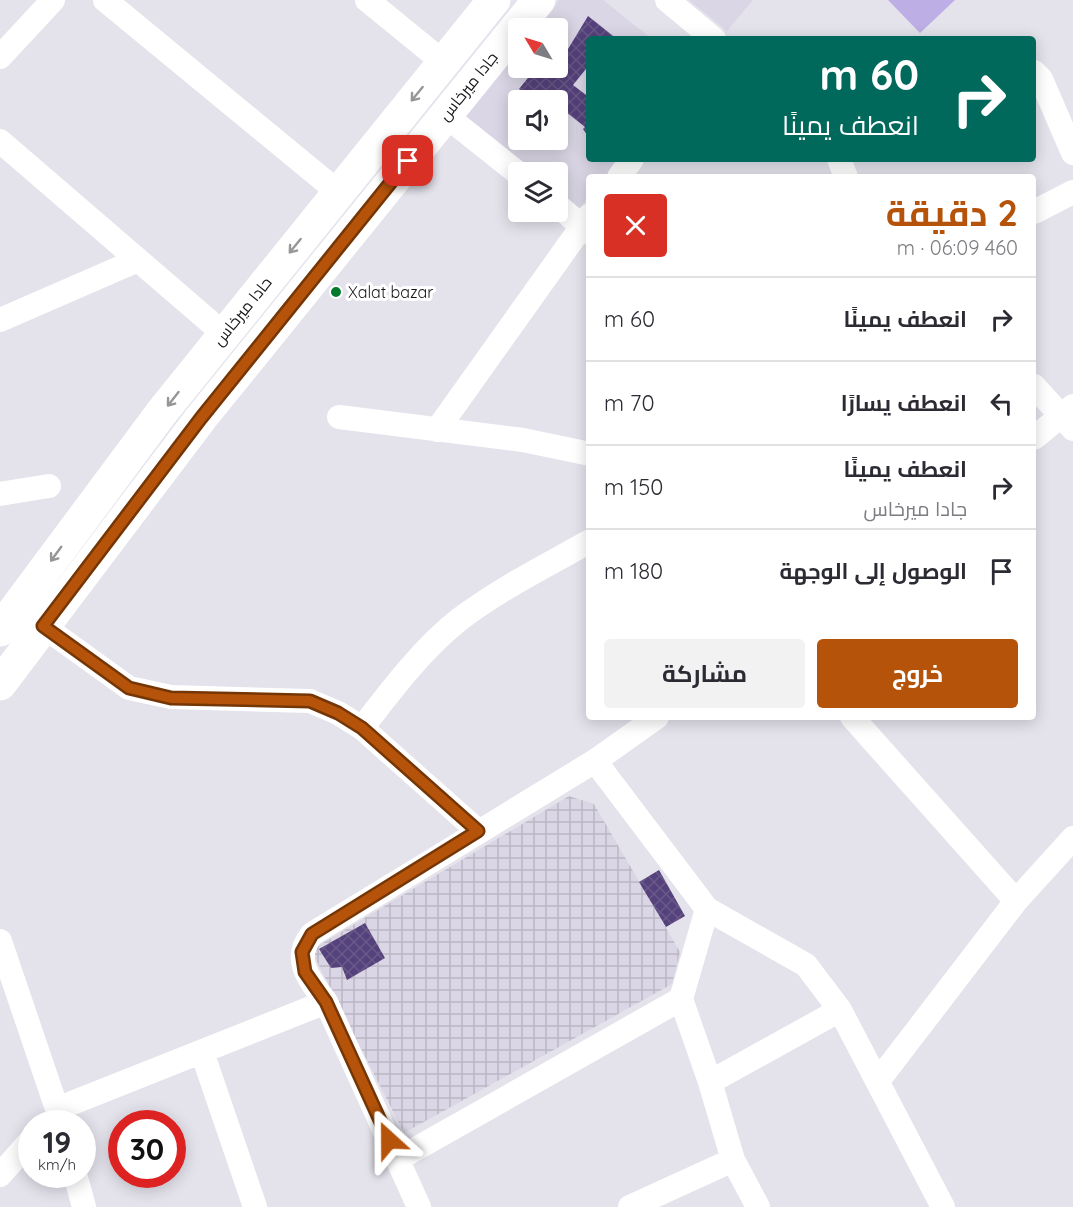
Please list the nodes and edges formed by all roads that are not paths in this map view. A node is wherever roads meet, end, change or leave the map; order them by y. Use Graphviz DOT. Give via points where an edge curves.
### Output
graph roads {
  1 [pos="52,0"];
  2 [pos="105,0"];
  3 [pos="367,0"];
  4 [pos="494,0"];
  5 [pos="539,0"];
  6 [pos="667,0"];
  7 [pos="710,36"];
  8 [pos="0,57"];
  9 [pos="443,62"];
  10 [pos="1036,74"];
  11 [pos="445,115"];
  12 [pos="0,141"];
  13 [pos="1073,153"];
  14 [pos="508,165"];
  15 [pos="338,192"];
  16 [pos="1073,192"];
  17 [pos="1036,211"];
  18 [pos="568,212"];
  19 [pos="586,223"];
  20 [pos="586,225"];
  21 [pos="138,260"];
  22 [pos="0,320"];
  23 [pos="224,334"];
  24 [pos="1036,388"];
  25 [pos="339,417"];
  26 [pos="1069,417"];
  27 [pos="437,430"];
  28 [pos="1036,437"];
  29 [pos="586,453"];
  30 [pos="49,486"];
  31 [pos="0,494"];
  32 [pos="586,543"];
  33 [pos="43,626"];
  34 [pos="0,630"];
  35 [pos="0,684"];
  36 [pos="653,720"];
  37 [pos="855,720"];
  38 [pos="362,728"];
  39 [pos="595,760"];
  40 [pos="478,831"];
  41 [pos="1073,838"];
  42 [pos="1016,901"];
  43 [pos="707,909"];
  44 [pos="0,941"];
  45 [pos="681,999"];
  46 [pos="326,1002"];
  47 [pos="840,1010"];
  48 [pos="202,1052"];
  49 [pos="878,1081"];
  50 [pos="710,1082"];
  51 [pos="51,1110"];
  52 [pos="74,1110"];
  53 [pos="18,1154"];
  54 [pos="398,1159"];
  55 [pos="733,1160"];
  56 [pos="0,1175"];
  57 [pos="79,1188"];
  58 [pos="84,1207"];
  59 [pos="255,1207"];
  60 [pos="418,1207"];
  61 [pos="630,1207"];
  62 [pos="758,1207"];
  63 [pos="943,1207"];
  1 -- 8 [label="street"];
  2 -- 15 [label="street"];
  3 -- 9 [label="street"];
  4 -- 9 [label="main road, حادا ميرخاس"];
  5 -- 11 [label="main road, جادا ميرخاس"];
  6 -- 7 [label="street"];
  9 -- 15 [label="main road, حادا ميرخاس, one-way"];
  10 -- 13 [label="street"];
  11 -- 14 [label="street"];
  11 -- 33 [label="main road, جادا ميرخاس" via="201,418"];
  12 -- 21 [label="street"];
  15 -- 23 [label="main road, حادا ميرخاس, one-way"];
  16 -- 17 [label="street"];
  18 -- 19 [label="street"];
  20 -- 27 [label="street"];
  21 -- 22 [label="street"];
  21 -- 23 [label="street"];
  23 -- 34 [label="main road, حادا ميرخاس, one-way"];
  24 -- 26 [label="street"];
  25 -- 27 [label="street"];
  26 -- 28 [label="street"];
  27 -- 29 [label="street" via="523,440"];
  30 -- 31 [label="street"];
  32 -- 38 [label="street" via="504,588 459,620 403,675"];
  33 -- 35 [label="main road, جادا ميرخاس"];
  33 -- 38 [label="street" via="129,688 171,698 310,701"];
  36 -- 39 [label="street"];
  37 -- 42 [label="street"];
  38 -- 40 [label="street"];
  39 -- 40 [label="street"];
  39 -- 43 [label="street"];
  40 -- 46 [label="street" via="312,934 305,942 302,962"];
  41 -- 42 [label="street"];
  42 -- 49 [label="street"];
  43 -- 45 [label="street"];
  43 -- 47 [label="street" via="806,965"];
  44 -- 51 [label="street"];
  45 -- 50 [label="street"];
  45 -- 54 [label="street"];
  46 -- 48 [label="street"];
  46 -- 54 [label="street"];
  47 -- 49 [label="street"];
  47 -- 50 [label="street"];
  48 -- 52 [label="street"];
  48 -- 59 [label="street"];
  49 -- 63 [label="street"];
  50 -- 55 [label="street"];
  53 -- 56 [label="street"];
  54 -- 60 [label="street"];
  55 -- 61 [label="street"];
  55 -- 62 [label="street"];
  57 -- 58 [label="street"];
}
